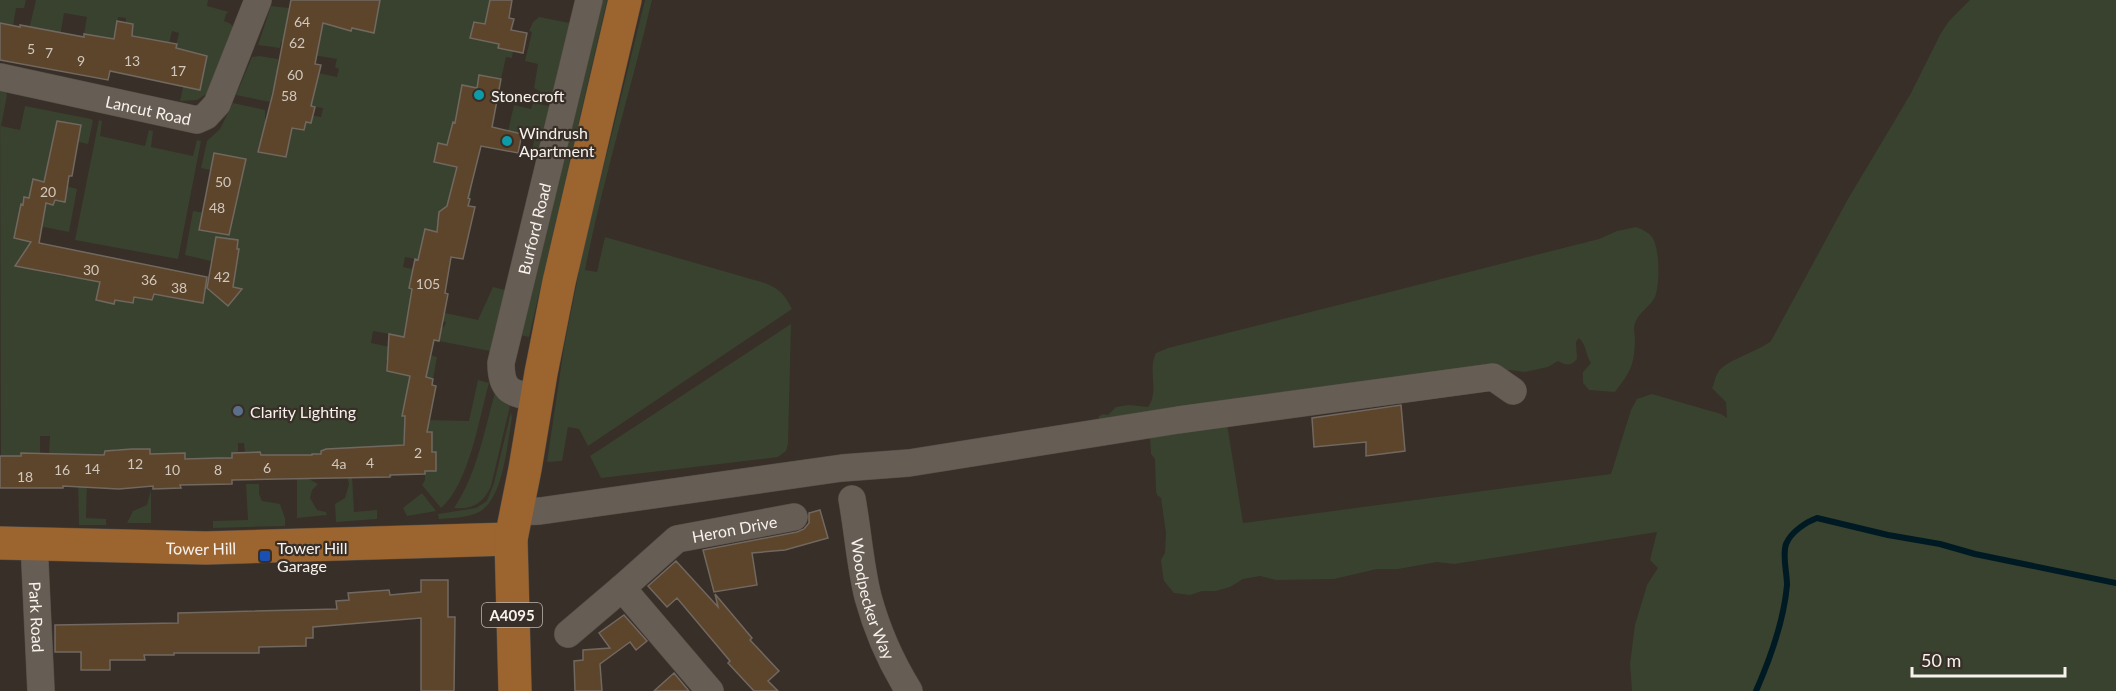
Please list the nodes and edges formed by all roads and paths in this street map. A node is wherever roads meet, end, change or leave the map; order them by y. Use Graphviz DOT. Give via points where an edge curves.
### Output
graph roads {
  1 [pos="258,0"];
  2 [pos="589,0"];
  3 [pos="625,0"];
  4 [pos="0,77"];
  5 [pos="1513,391"];
  6 [pos="537,397"];
  7 [pos="852,500"];
  8 [pos="794,517"];
  9 [pos="514,526"];
  10 [pos="0,543"];
  11 [pos="34,543"];
  12 [pos="621,588"];
  13 [pos="568,634"];
  14 [pos="41,691"];
  15 [pos="515,691"];
  16 [pos="710,691"];
  17 [pos="909,691"];
  1 -- 4 [label="street, Lancut Road" via="217,104 197,120"];
  2 -- 6 [label="street, Burford Road" via="501,363 508,389 518,395"];
  3 -- 6 [label="main road" via="573,217"];
  5 -- 9 [label="street" via="1493,377 1178,420 909,463 842,468 540,511"];
  6 -- 9 [label="main road"];
  7 -- 17 [label="street, Woodpecker Way" via="870,605 881,637"];
  8 -- 12 [label="street, Heron Drive" via="677,539"];
  9 -- 11 [label="main road, Tower Hill" via="206,548"];
  9 -- 15 [label="main road, A4095"];
  10 -- 11 [label="main road, Tower Hill"];
  11 -- 14 [label="street, Park Road"];
  12 -- 13 [label="street, Heron Drive"];
  12 -- 16 [label="street"];
}
